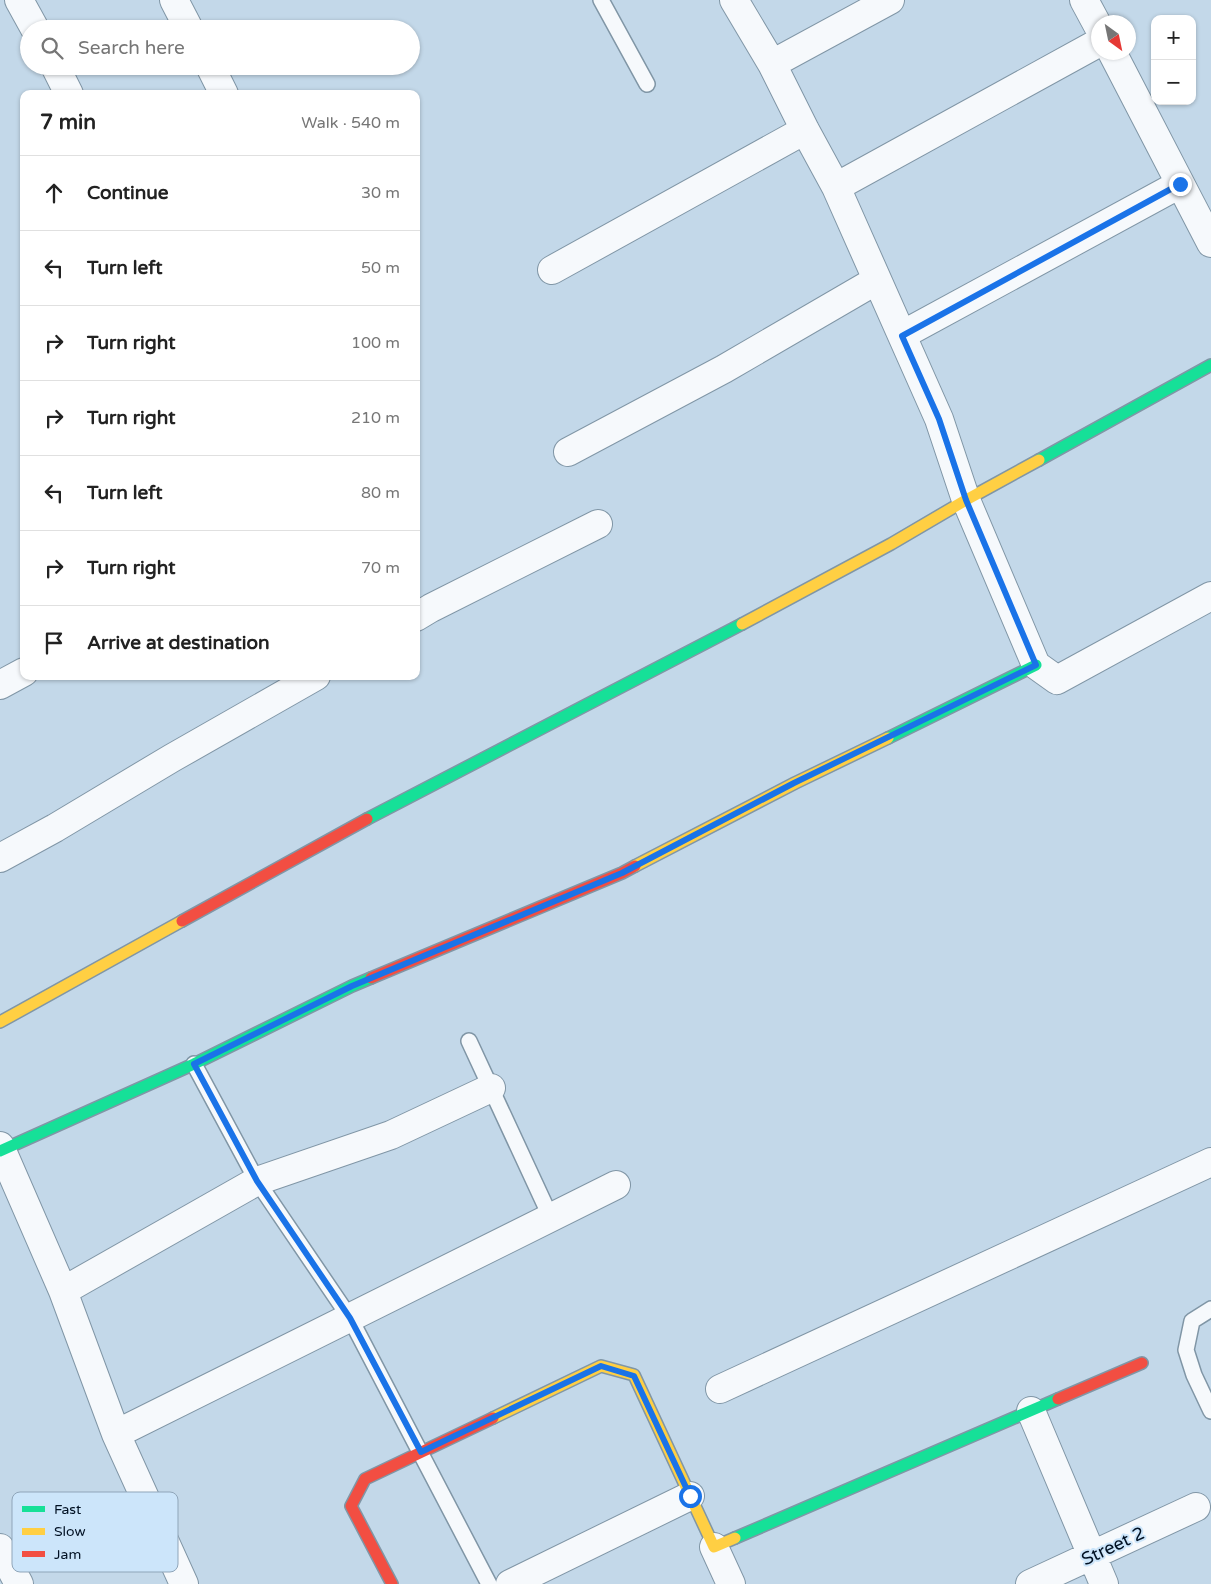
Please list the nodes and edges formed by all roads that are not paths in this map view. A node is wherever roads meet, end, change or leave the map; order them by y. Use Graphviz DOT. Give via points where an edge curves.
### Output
graph roads {
  1 [pos="19,0"];
  2 [pos="174,0"];
  3 [pos="601,0"];
  4 [pos="890,0"];
  5 [pos="1084,0"];
  6 [pos="737,1"];
  7 [pos="1092,15"];
  8 [pos="30,20"];
  9 [pos="184,20"];
  10 [pos="1091,47"];
  11 [pos="1116,60"];
  12 [pos="772,64"];
  13 [pos="60,75"];
  14 [pos="214,75"];
  15 [pos="647,84"];
  16 [pos="68,90"];
  17 [pos="222,90"];
  18 [pos="804,130"];
  19 [pos="1180,184"];
  20 [pos="836,187"];
  21 [pos="1211,243"];
  22 [pos="552,270"];
  23 [pos="877,280"];
  24 [pos="902,336"];
  25 [pos="1211,365"];
  26 [pos="568,452"];
  27 [pos="966,500"];
  28 [pos="598,524"];
  29 [pos="1211,596"];
  30 [pos="420,615"];
  31 [pos="1036,665"];
  32 [pos="20,674"];
  33 [pos="309,680"];
  34 [pos="0,685"];
  35 [pos="0,858"];
  36 [pos="0,1022"];
  37 [pos="469,1041"];
  38 [pos="194,1064"];
  39 [pos="491,1088"];
  40 [pos="1,1149"];
  41 [pos="1211,1162"];
  42 [pos="257,1181"];
  43 [pos="616,1185"];
  44 [pos="551,1218"];
  45 [pos="63,1291"];
  46 [pos="1211,1309"];
  47 [pos="350,1318"];
  48 [pos="1142,1363"];
  49 [pos="720,1388"];
  50 [pos="1031,1411"];
  51 [pos="1211,1411"];
  52 [pos="116,1434"];
  53 [pos="421,1452"];
  54 [pos="142,1492"];
  55 [pos="690,1496"];
  56 [pos="1196,1507"];
  57 [pos="714,1547"];
  58 [pos="0,1548"];
  59 [pos="1092,1556"];
  60 [pos="12,1571"];
  61 [pos="178,1571"];
  62 [pos="13,1572"];
  63 [pos="19,1584"];
  64 [pos="184,1584"];
  65 [pos="392,1584"];
  66 [pos="489,1584"];
  67 [pos="510,1584"];
  68 [pos="731,1584"];
  69 [pos="1030,1584"];
  70 [pos="1104,1584"];
  1 -- 8 [label="street"];
  2 -- 9 [label="street"];
  3 -- 15 [label="lane"];
  4 -- 12 [label="street"];
  5 -- 7 [label="street"];
  6 -- 12 [label="street"];
  10 -- 20 [label="street"];
  11 -- 19 [label="street"];
  12 -- 18 [label="street"];
  13 -- 16 [label="street"];
  14 -- 17 [label="street"];
  18 -- 20 [label="street"];
  18 -- 22 [label="street"];
  19 -- 21 [label="street"];
  19 -- 24 [label="street"];
  20 -- 23 [label="street"];
  23 -- 24 [label="street"];
  23 -- 26 [label="street" via="724,369"];
  24 -- 27 [label="street" via="939,419"];
  25 -- 27 [label="street"];
  27 -- 31 [label="street"];
  27 -- 36 [label="street" via="892,544 710,641 318,845"];
  28 -- 30 [label="street"];
  29 -- 31 [label="street" via="1057,680"];
  31 -- 38 [label="street" via="794,783 622,873 352,986"];
  32 -- 34 [label="street"];
  33 -- 35 [label="street"];
  37 -- 39 [label="lane"];
  38 -- 40 [label="street"];
  38 -- 42 [label="lane"];
  39 -- 42 [label="street" via="391,1135"];
  39 -- 44 [label="lane"];
  40 -- 45 [label="street"];
  41 -- 49 [label="street"];
  42 -- 45 [label="street"];
  42 -- 47 [label="lane"];
  43 -- 44 [label="street"];
  44 -- 47 [label="street"];
  45 -- 52 [label="street"];
  46 -- 51 [label="lane" via="1192,1321 1186,1350"];
  47 -- 52 [label="street"];
  47 -- 53 [label="lane"];
  48 -- 50 [label="street"];
  50 -- 57 [label="street"];
  50 -- 59 [label="street"];
  52 -- 54 [label="street"];
  53 -- 55 [label="street" via="601,1366 634,1376"];
  53 -- 65 [label="street" via="365,1479 351,1506"];
  53 -- 66 [label="lane"];
  55 -- 57 [label="street"];
  55 -- 67 [label="street"];
  56 -- 59 [label="street, Street 2"];
  57 -- 68 [label="street"];
  58 -- 60 [label="street"];
  59 -- 69 [label="street, Street 2"];
  59 -- 70 [label="street"];
  61 -- 64 [label="street"];
  62 -- 63 [label="street"];
}
